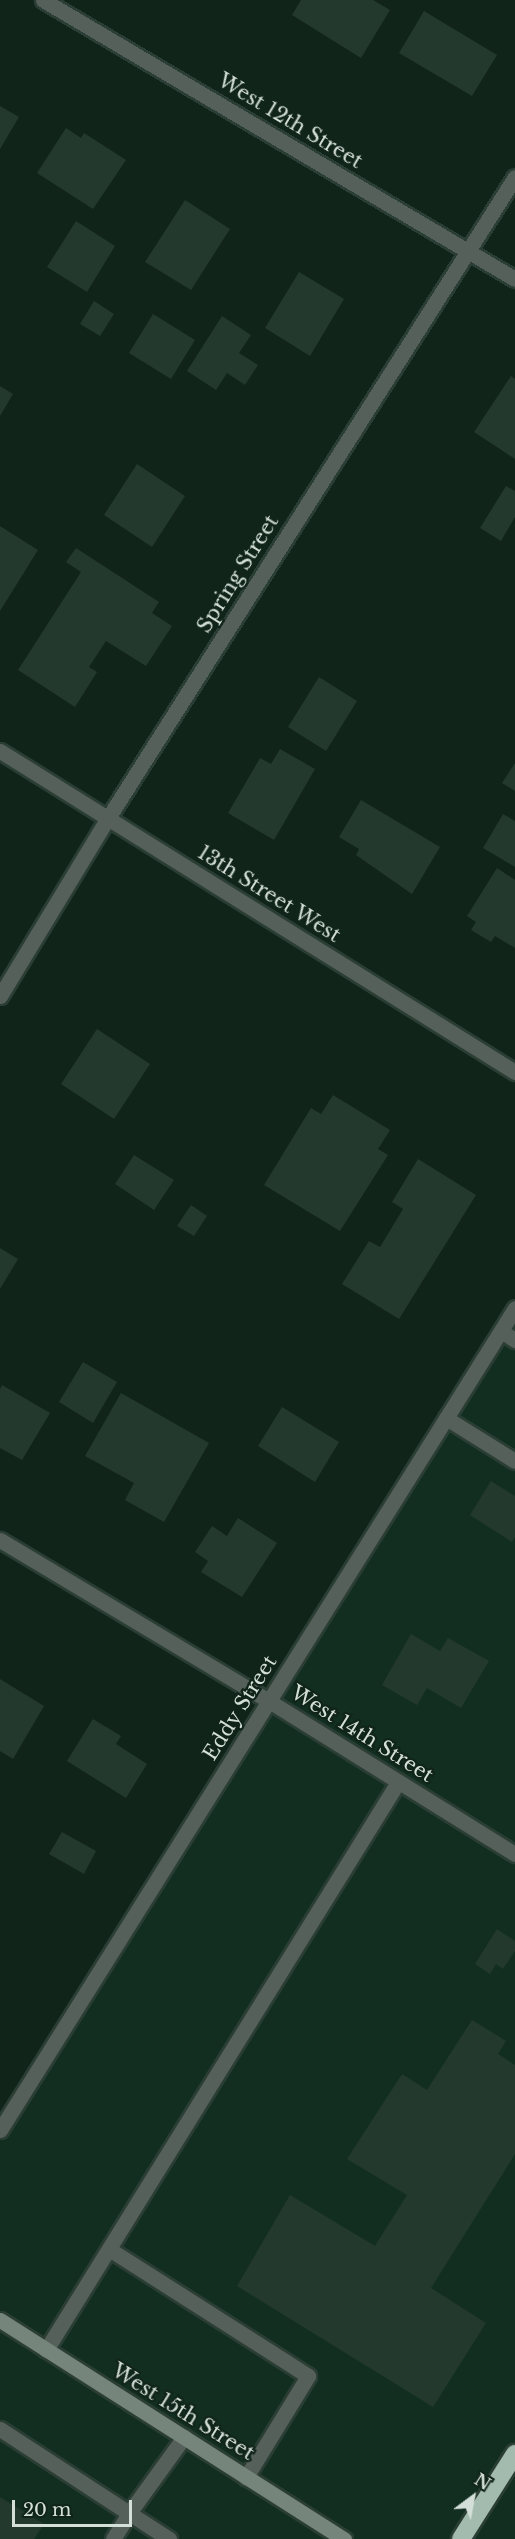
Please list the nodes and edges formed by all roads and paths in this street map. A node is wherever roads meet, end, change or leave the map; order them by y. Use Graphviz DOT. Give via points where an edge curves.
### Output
graph roads {
  1 [pos="43,0"];
  2 [pos="515,177"];
  3 [pos="467,250"];
  4 [pos="515,279"];
  5 [pos="0,751"];
  6 [pos="108,818"];
  7 [pos="0,996"];
  8 [pos="515,1072"];
  9 [pos="515,1308"];
  10 [pos="501,1331"];
  11 [pos="515,1340"];
  12 [pos="447,1418"];
  13 [pos="515,1461"];
  14 [pos="0,1540"];
  15 [pos="269,1701"];
  16 [pos="398,1782"];
  17 [pos="515,1854"];
  18 [pos="0,2130"];
  19 [pos="109,2249"];
  20 [pos="0,2320"];
  21 [pos="46,2350"];
  22 [pos="0,2429"];
  23 [pos="184,2437"];
  24 [pos="515,2454"];
  25 [pos="246,2477"];
  26 [pos="129,2513"];
  27 [pos="113,2539"];
  28 [pos="170,2539"];
  29 [pos="344,2539"];
  30 [pos="461,2539"];
  1 -- 3 [label="street, West 12th Street"];
  2 -- 3 [label="street, Spring Street"];
  3 -- 4 [label="street, West 12th Street"];
  3 -- 6 [label="street, Spring Street"];
  5 -- 6 [label="street, 13th Street West"];
  6 -- 7 [label="street, Spring Street"];
  6 -- 8 [label="street, 13th Street West"];
  9 -- 10 [label="street, Eddy Street"];
  10 -- 11 [label="street"];
  10 -- 12 [label="street, Eddy Street"];
  12 -- 13 [label="street"];
  12 -- 15 [label="street, Eddy Street"];
  14 -- 15 [label="street, West 14th Street"];
  15 -- 16 [label="street, West 14th Street"];
  15 -- 18 [label="street, Eddy Street"];
  16 -- 17 [label="street, West 14th Street"];
  16 -- 19 [label="street"];
  19 -- 21 [label="street"];
  19 -- 25 [label="street" via="308,2376"];
  20 -- 21 [label="street, West 15th Street"];
  21 -- 23 [label="street, West 15th Street"];
  22 -- 26 [label="street"];
  23 -- 25 [label="street, West 15th Street"];
  23 -- 26 [label="street"];
  24 -- 30 [label="highway"];
  25 -- 29 [label="street, West 15th Street"];
  26 -- 27 [label="street"];
  26 -- 28 [label="street"];
}
